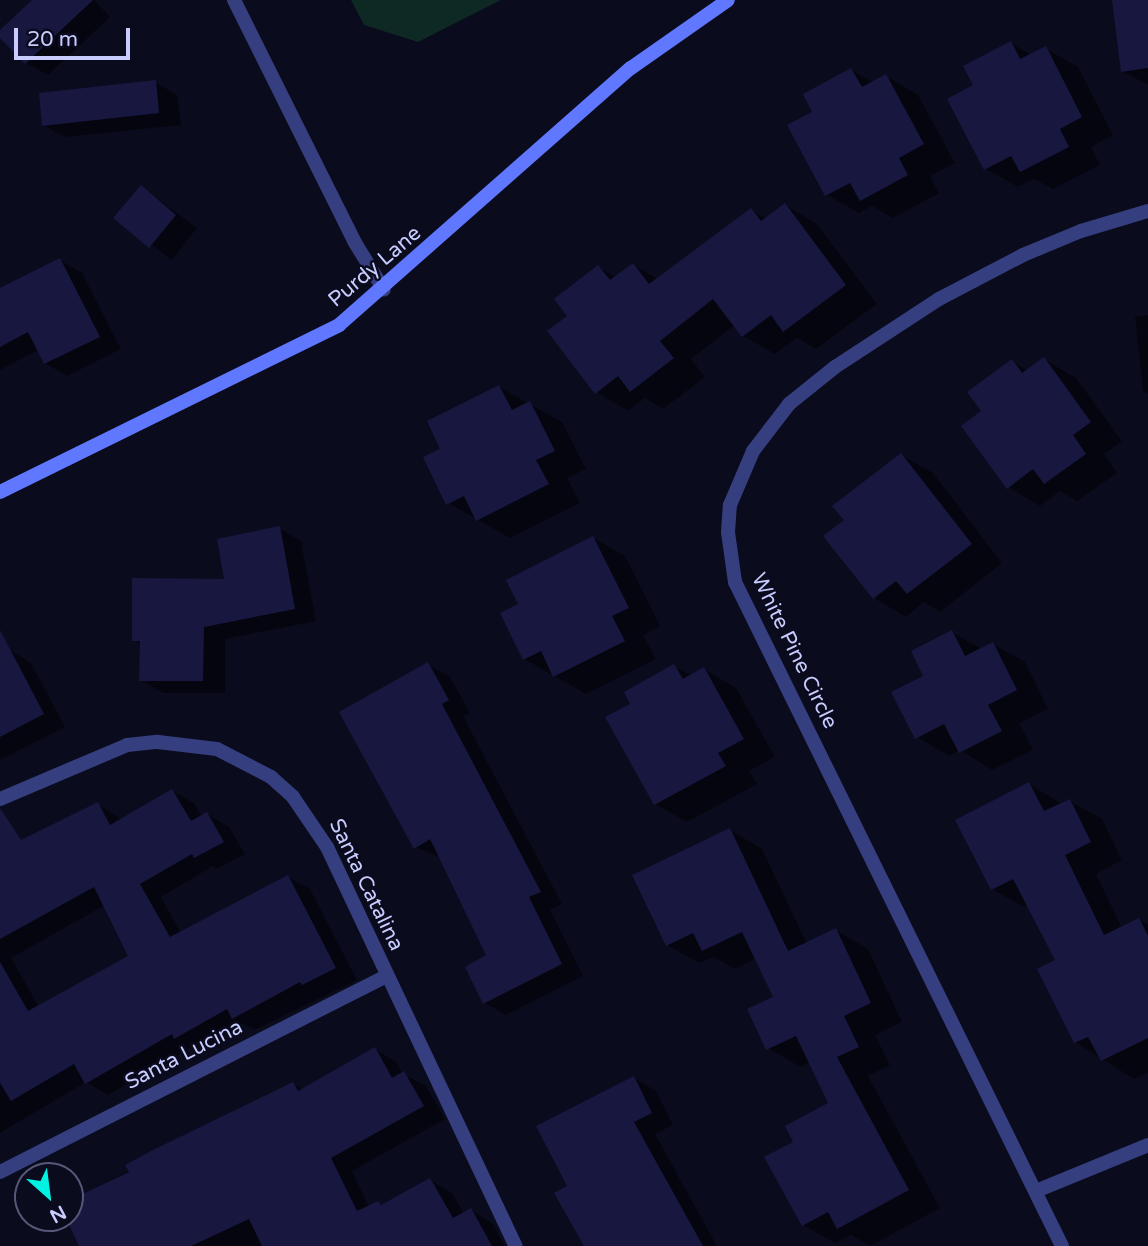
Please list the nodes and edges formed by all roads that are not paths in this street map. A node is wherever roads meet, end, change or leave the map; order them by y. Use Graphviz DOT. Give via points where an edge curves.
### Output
graph roads {
  1 [pos="234,0"];
  2 [pos="728,0"];
  3 [pos="1148,211"];
  4 [pos="384,290"];
  5 [pos="0,492"];
  6 [pos="0,799"];
  7 [pos="387,976"];
  8 [pos="1148,1145"];
  9 [pos="0,1172"];
  10 [pos="1036,1191"];
  11 [pos="516,1246"];
  12 [pos="1062,1246"];
  1 -- 4 [label="street" via="354,241"];
  2 -- 4 [label="street, Purdy Lane" via="631,68"];
  3 -- 10 [label="street, White Pine Circle" via="1023,255 939,299 835,367 770,427 730,505 727,532 735,582"];
  4 -- 5 [label="street, Purdy Lane" via="313,340"];
  6 -- 7 [label="street, Santa Catalina" via="127,745 188,743 245,761 286,791 312,821"];
  7 -- 9 [label="street, Santa Lucina"];
  7 -- 11 [label="street, Santa Catalina"];
  8 -- 10 [label="street"];
  10 -- 12 [label="street, White Pine Circle"];
}
